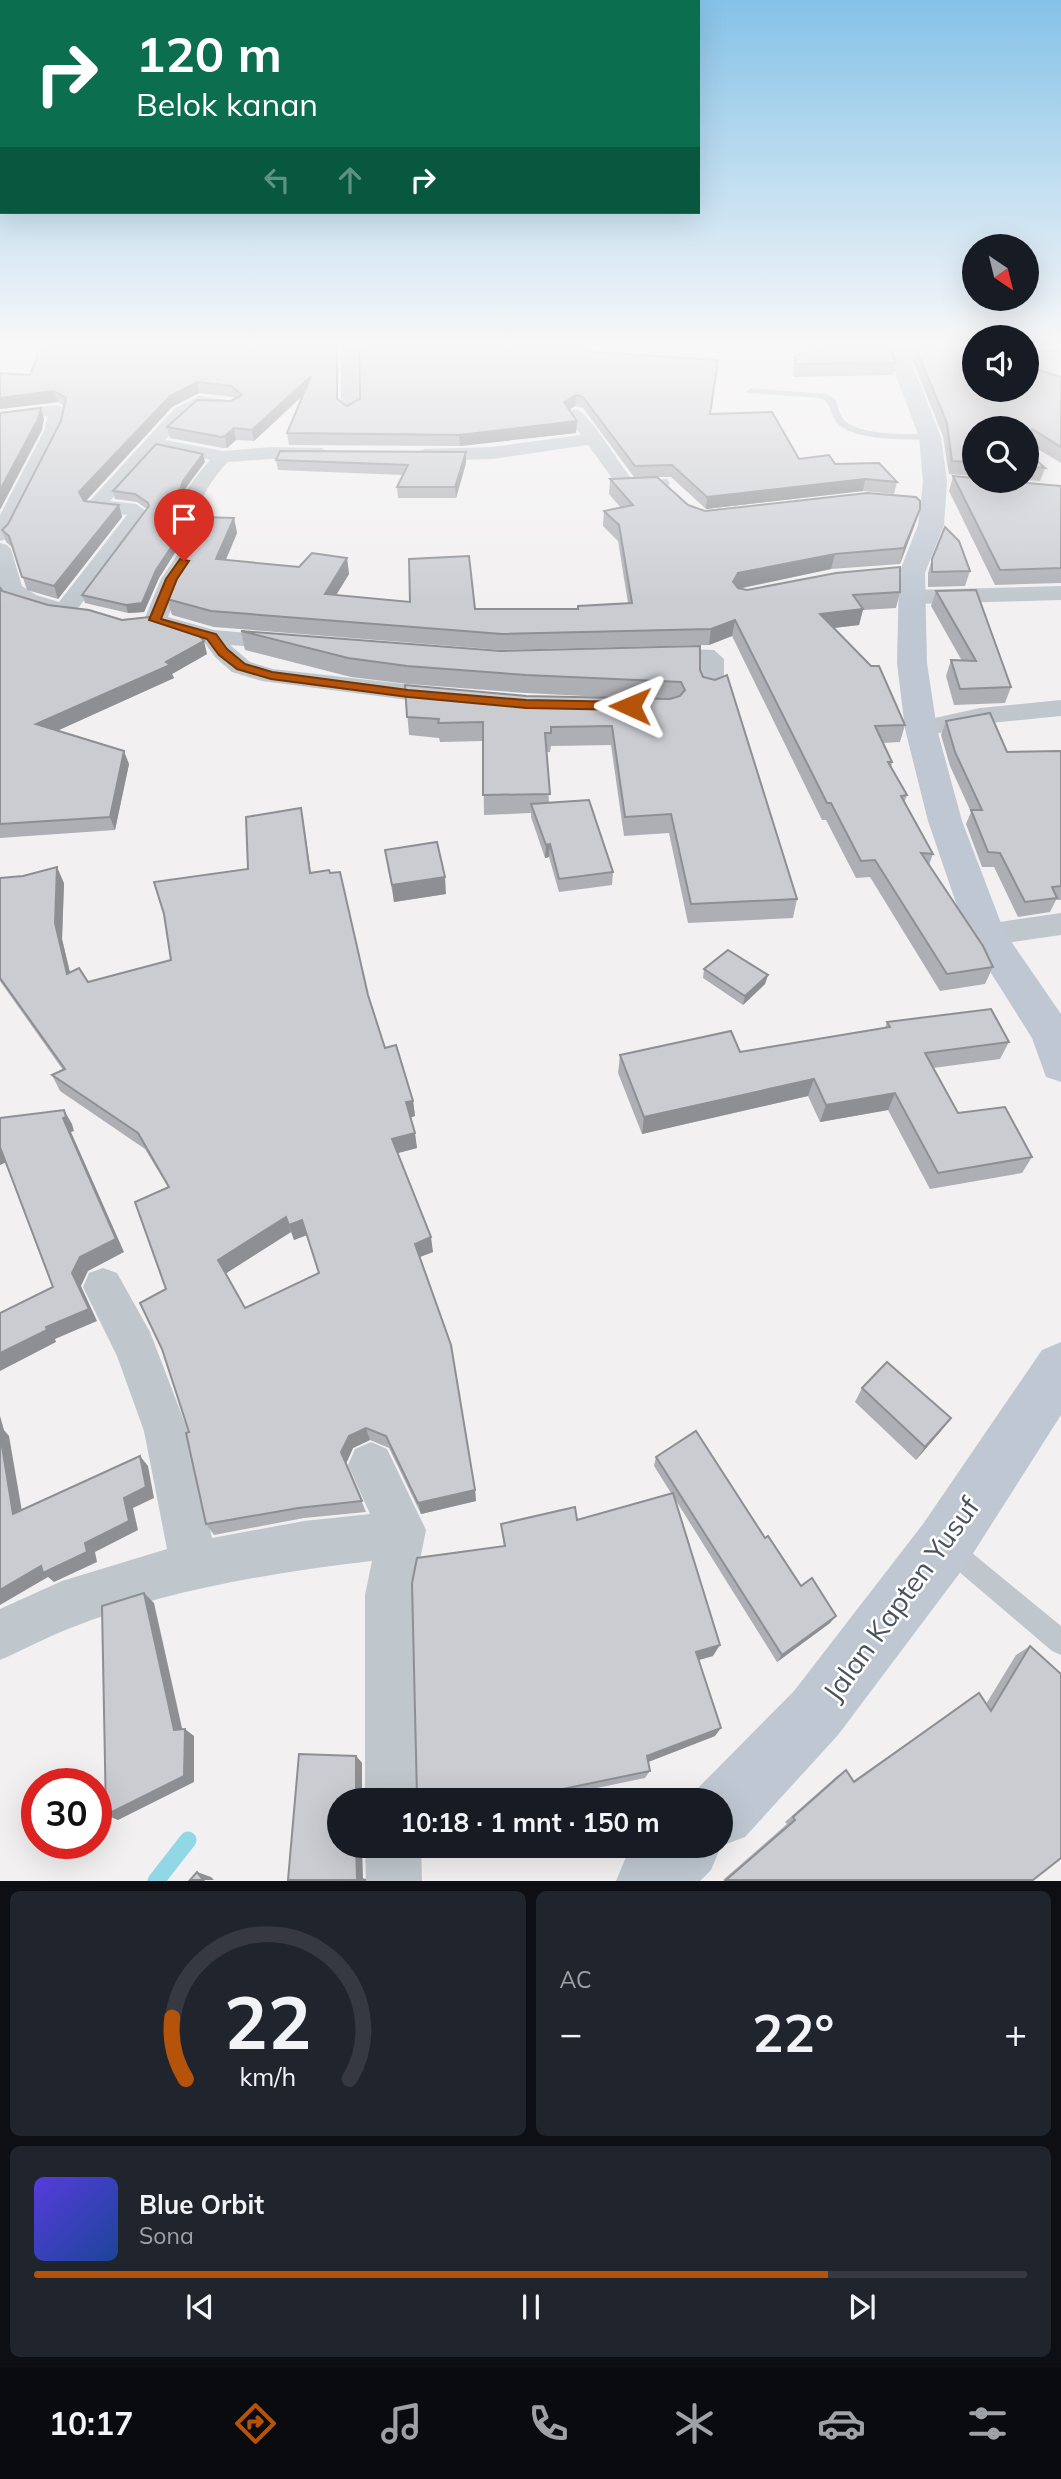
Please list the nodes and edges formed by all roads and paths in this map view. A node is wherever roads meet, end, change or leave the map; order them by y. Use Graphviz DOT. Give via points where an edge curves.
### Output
graph roads {
  1 [pos="52,432"];
  2 [pos="164,432"];
  3 [pos="589,432"];
  4 [pos="873,432"];
  5 [pos="928,432"];
  6 [pos="930,437"];
  7 [pos="595,439"];
  8 [pos="154,443"];
  9 [pos="339,454"];
  10 [pos="406,455"];
  11 [pos="223,457"];
  12 [pos="676,496"];
  13 [pos="0,535"];
  14 [pos="0,549"];
  15 [pos="903,582"];
  16 [pos="1061,593"];
  17 [pos="155,620"];
  18 [pos="127,622"];
  19 [pos="212,637"];
  20 [pos="307,644"];
  21 [pos="630,657"];
  22 [pos="712,689"];
  23 [pos="474,699"];
  24 [pos="1061,708"];
  25 [pos="921,729"];
  26 [pos="1061,924"];
  27 [pos="986,935"];
  28 [pos="1061,1065"];
  29 [pos="103,1287"];
  30 [pos="1061,1368"];
  31 [pos="371,1465"];
  32 [pos="401,1530"];
  33 [pos="944,1545"];
  34 [pos="194,1565"];
  35 [pos="0,1635"];
  36 [pos="1061,1642"];
  37 [pos="392,1788"];
  38 [pos="733,1801"];
  39 [pos="393,1858"];
  40 [pos="674,1858"];
  41 [pos="394,1881"];
  42 [pos="650,1881"];
  1 -- 13 [label="street"];
  2 -- 8 [label="street"];
  3 -- 7 [label="street"];
  4 -- 6 [label="lane"];
  5 -- 6 [label="main road"];
  6 -- 15 [label="main road" via="937,493 931,524"];
  7 -- 10 [label="street" via="476,455"];
  7 -- 12 [label="street" via="625,484 662,483"];
  8 -- 11 [label="street"];
  8 -- 14 [label="street" via="95,506 139,513 76,611 17,597"];
  9 -- 11 [label="street"];
  11 -- 17 [label="street" via="188,508 192,549 172,579"];
  15 -- 16 [label="street"];
  15 -- 25 [label="main road"];
  17 -- 18 [label="street"];
  17 -- 19 [label="street"];
  19 -- 20 [label="street"];
  19 -- 23 [label="street" via="241,667 271,676"];
  21 -- 22 [label="street" via="706,655 712,659"];
  24 -- 25 [label="street" via="981,716"];
  25 -- 27 [label="main road" via="945,821"];
  26 -- 27 [label="street"];
  27 -- 28 [label="main road" via="1052,1034"];
  29 -- 34 [label="street" via="135,1347 162,1418"];
  30 -- 33 [label="main road, Jalan Kapten Yusuf"];
  31 -- 32 [label="street"];
  32 -- 34 [label="street"];
  32 -- 37 [label="street" via="389,1595"];
  33 -- 36 [label="lane"];
  33 -- 38 [label="main road, Jalan Kapten Yusuf" via="816,1713"];
  34 -- 35 [label="street" via="62,1606"];
  39 -- 41 [label="street"];
  40 -- 42 [label="main road"];
}
